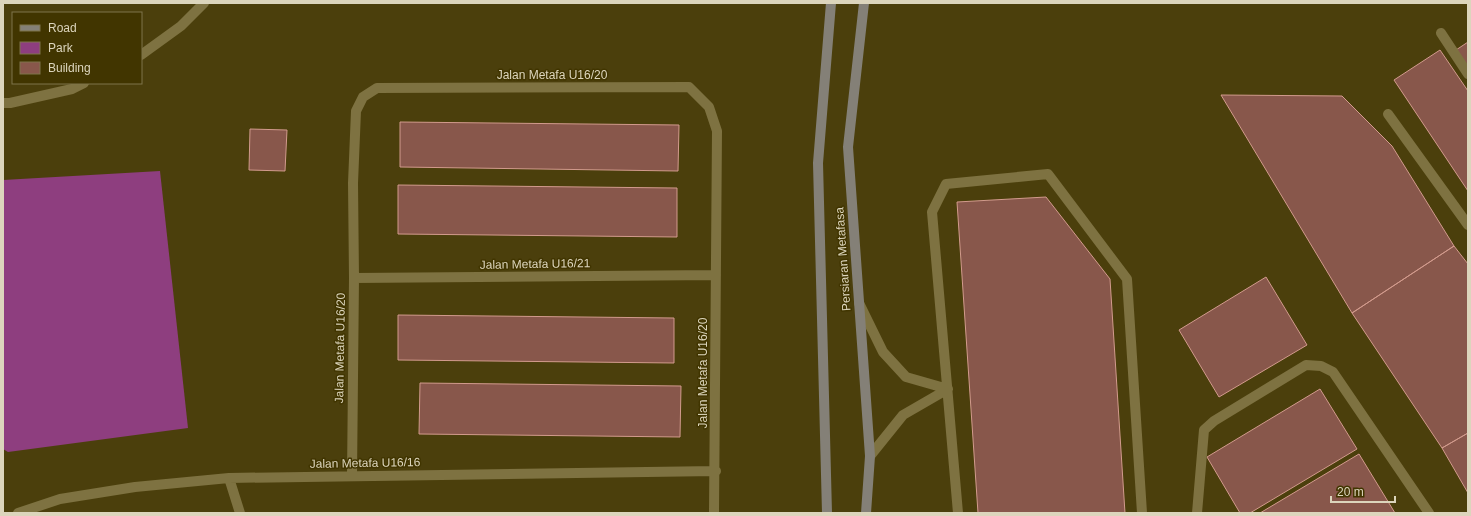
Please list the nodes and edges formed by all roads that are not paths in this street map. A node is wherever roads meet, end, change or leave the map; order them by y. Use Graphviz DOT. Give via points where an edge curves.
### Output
graph roads {
  1 [pos="204,3"];
  2 [pos="831,3"];
  3 [pos="864,3"];
  4 [pos="1441,33"];
  5 [pos="142,54"];
  6 [pos="1468,74"];
  7 [pos="82,84"];
  8 [pos="3,103"];
  9 [pos="1388,114"];
  10 [pos="1468,225"];
  11 [pos="716,275"];
  12 [pos="354,278"];
  13 [pos="859,303"];
  14 [pos="948,390"];
  15 [pos="870,456"];
  16 [pos="716,471"];
  17 [pos="352,476"];
  18 [pos="229,478"];
  19 [pos="18,513"];
  20 [pos="240,513"];
  21 [pos="714,513"];
  22 [pos="827,513"];
  23 [pos="866,513"];
  24 [pos="958,513"];
  25 [pos="1142,513"];
  26 [pos="1197,513"];
  27 [pos="1429,513"];
  1 -- 5 [label="street" via="182,26"];
  2 -- 22 [label="main road, Persiaran Metafasa" via="818,164"];
  3 -- 13 [label="main road, Persiaran Metafasa" via="848,147"];
  4 -- 6 [label="street"];
  7 -- 8 [label="street" via="72,89"];
  9 -- 10 [label="street"];
  11 -- 12 [label="street, Jalan Metafa U16/21"];
  11 -- 12 [label="street, Jalan Metafa U16/20" via="717,131 709,107 689,87 377,88 363,97 356,111 353,183"];
  11 -- 16 [label="street, Jalan Metafa U16/20"];
  12 -- 17 [label="street, Jalan Metafa U16/20"];
  13 -- 14 [label="street" via="883,352 906,377"];
  13 -- 15 [label="main road, Persiaran Metafasa"];
  14 -- 15 [label="street" via="903,415"];
  14 -- 24 [label="street"];
  14 -- 25 [label="street" via="932,212 946,184 1048,174 1127,279"];
  15 -- 23 [label="main road, Persiaran Metafasa"];
  16 -- 17 [label="street, Jalan Metafa U16/16"];
  16 -- 21 [label="street, Jalan Metafa U16/20"];
  17 -- 18 [label="street, Jalan Metafa U16/16"];
  18 -- 19 [label="street, Jalan Metafa U16/16" via="135,487 60,499"];
  18 -- 20 [label="street"];
  26 -- 27 [label="street" via="1204,430 1214,421 1306,365 1321,366 1333,372"];
}
